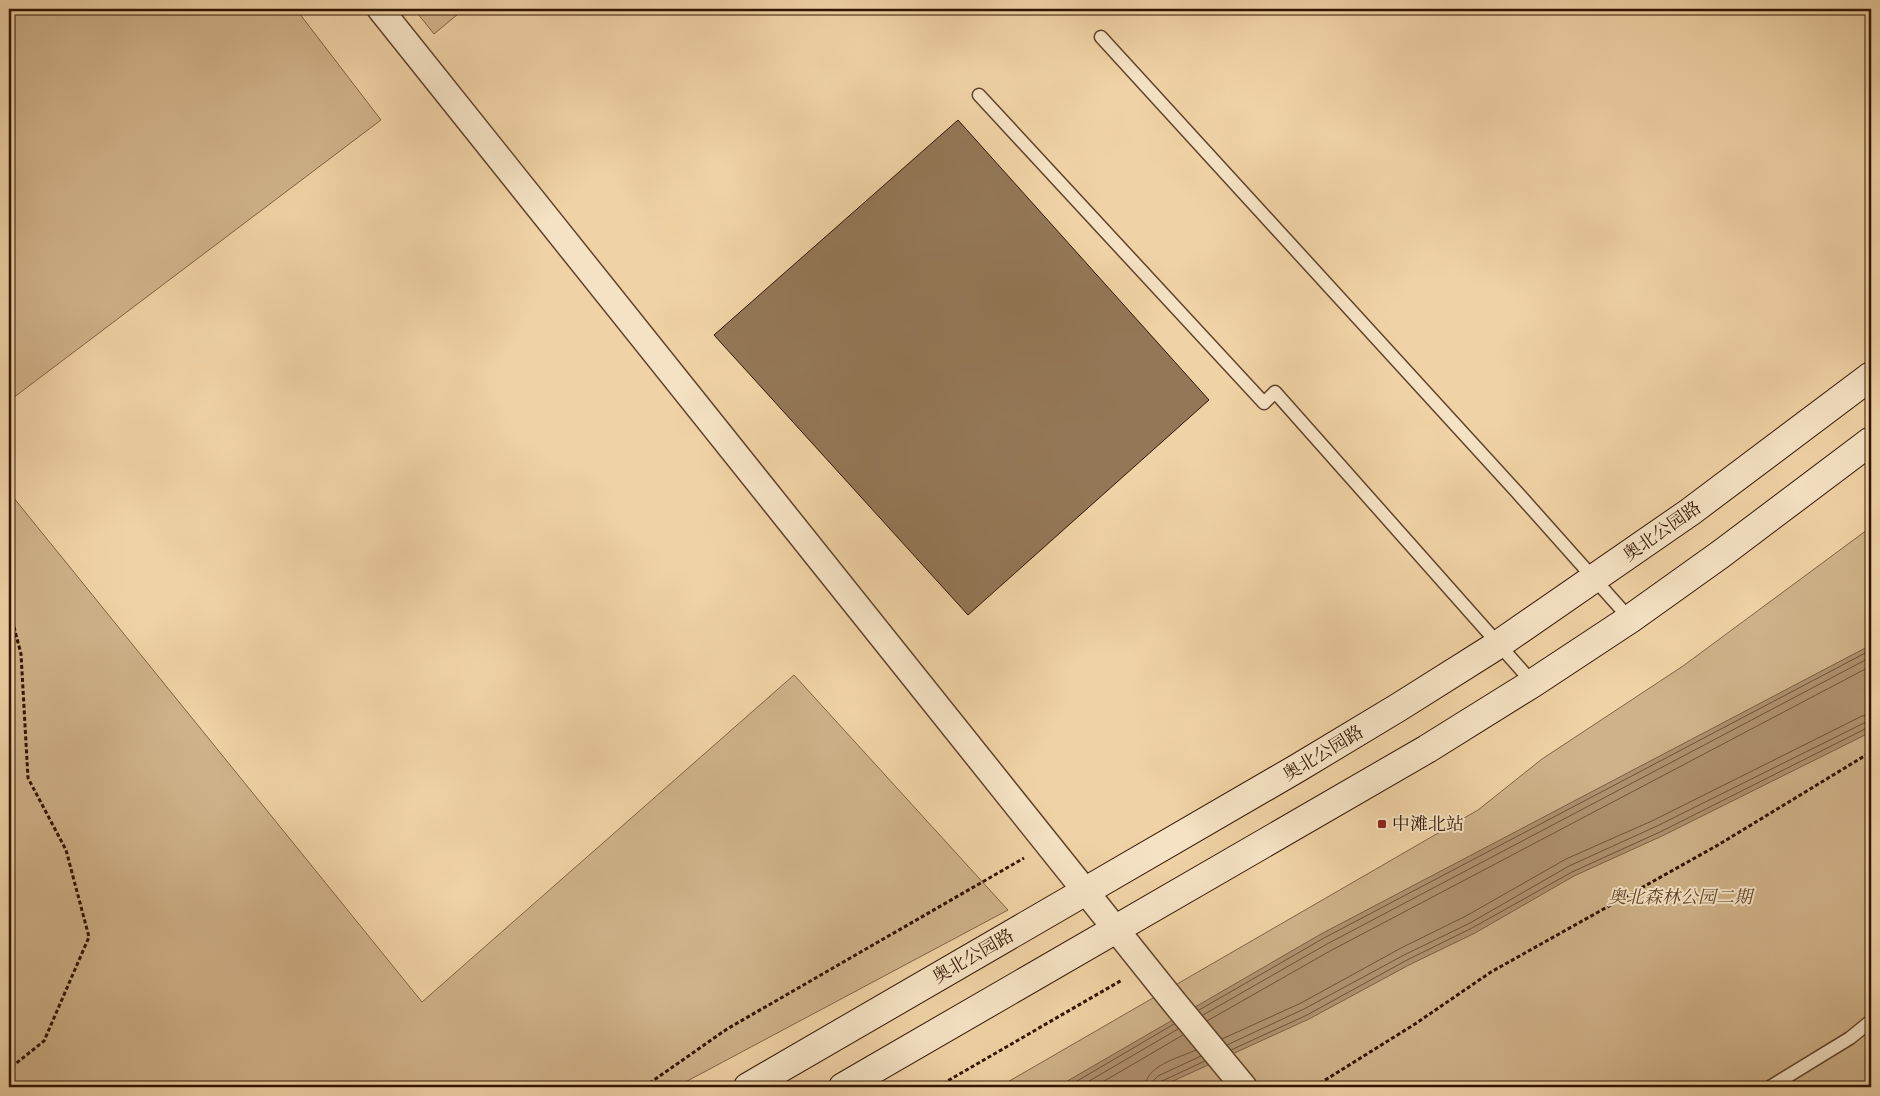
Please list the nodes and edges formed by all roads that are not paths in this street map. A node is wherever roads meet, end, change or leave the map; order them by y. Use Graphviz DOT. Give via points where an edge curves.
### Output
graph roads {
  1 [pos="380,9"];
  2 [pos="1101,37"];
  3 [pos="979,95"];
  4 [pos="1871,376"];
  5 [pos="1871,441"];
  6 [pos="1594,579"];
  7 [pos="1630,619"];
  8 [pos="1499,644"];
  9 [pos="1533,683"];
  10 [pos="1086,891"];
  11 [pos="1116,929"];
  12 [pos="1871,1022"];
  13 [pos="1237,1078"];
  14 [pos="748,1087"];
  15 [pos="843,1087"];
  16 [pos="1770,1087"];
  1 -- 10 [label="street"];
  2 -- 6 [label="lane"];
  3 -- 8 [label="lane" via="1264,402 1275,392"];
  4 -- 6 [label="main road, 奥北公园路" via="1690,512"];
  5 -- 7 [label="main road"];
  6 -- 7 [label="lane"];
  6 -- 8 [label="main road, 奥北公园路"];
  7 -- 9 [label="main road"];
  8 -- 9 [label="lane"];
  8 -- 10 [label="main road, 奥北公园路" via="1400,707"];
  9 -- 11 [label="main road" via="1427,749"];
  10 -- 11 [label="street"];
  10 -- 14 [label="main road, 奥北公园路"];
  11 -- 13 [label="street"];
  11 -- 15 [label="main road"];
  12 -- 16 [label="lane"];
}
